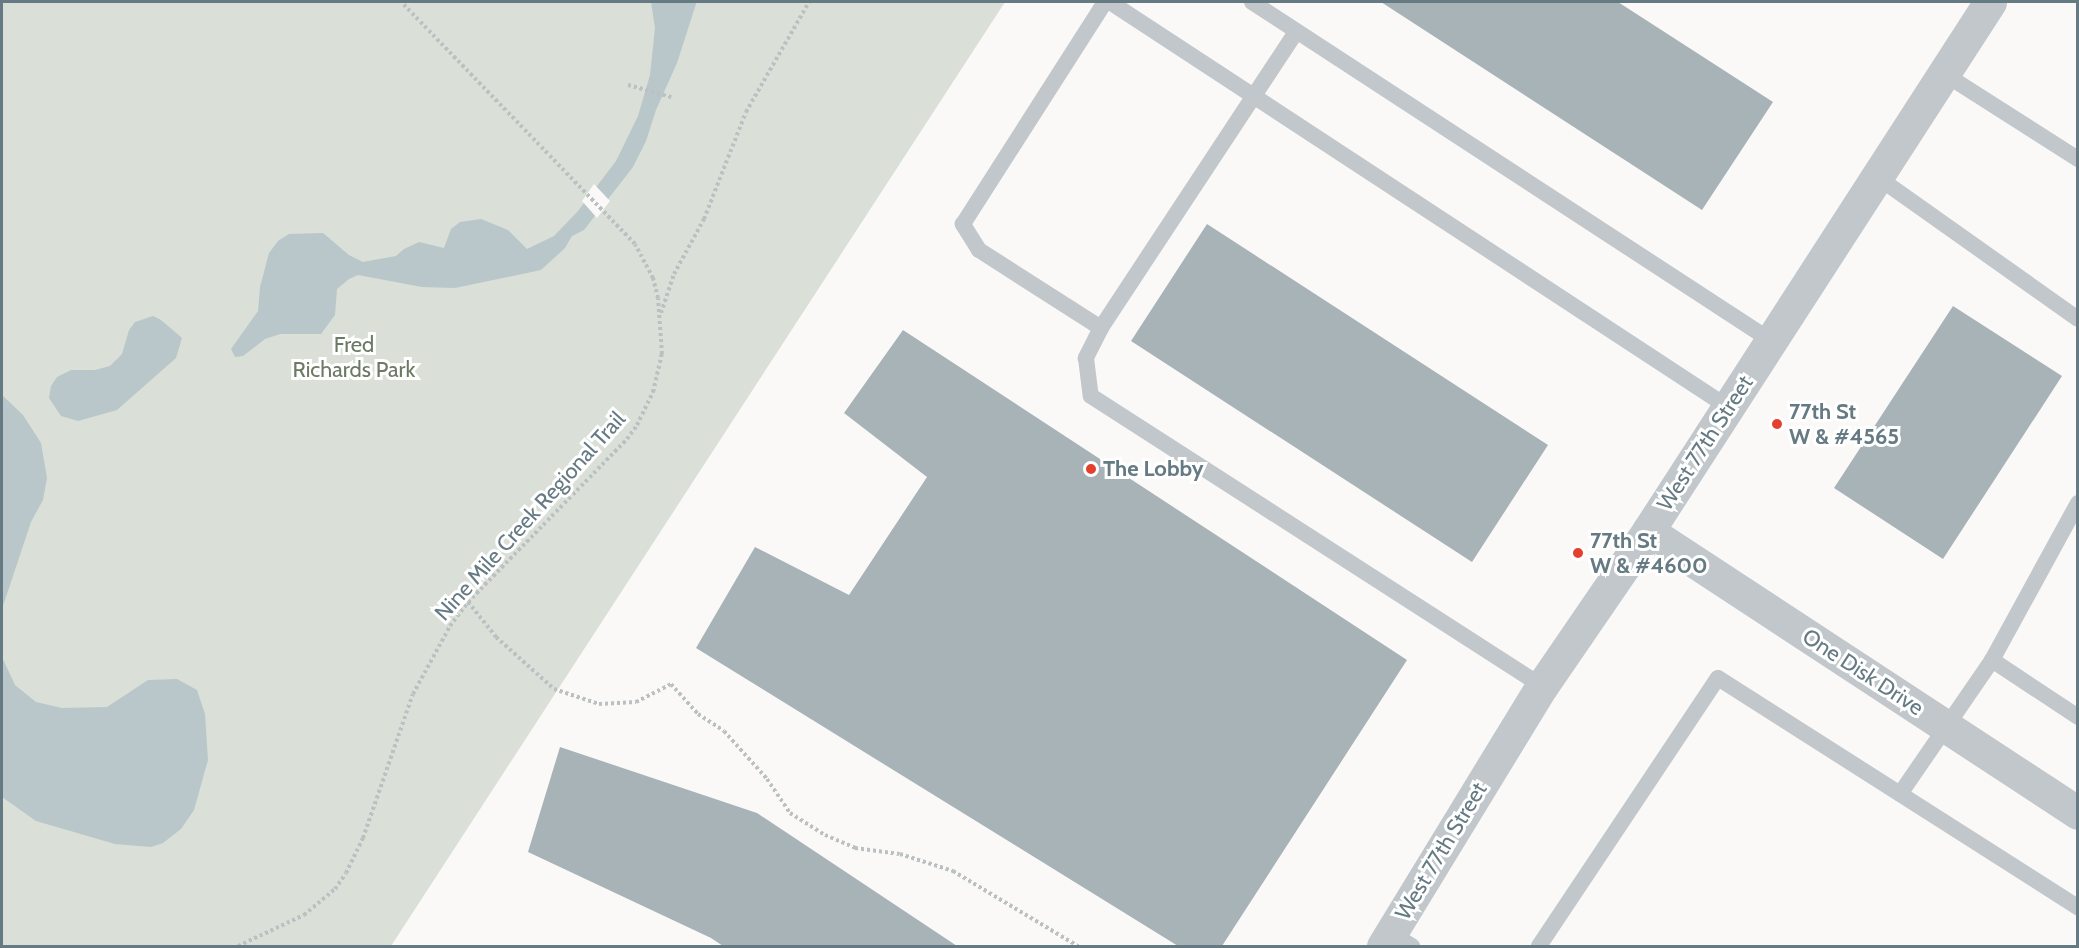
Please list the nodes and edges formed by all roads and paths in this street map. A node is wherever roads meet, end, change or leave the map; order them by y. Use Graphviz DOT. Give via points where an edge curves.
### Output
graph roads {
  1 [pos="401,2"];
  2 [pos="809,2"];
  3 [pos="1105,2"];
  4 [pos="1110,2"];
  5 [pos="1252,2"];
  6 [pos="1990,2"];
  7 [pos="1296,32"];
  8 [pos="1943,73"];
  9 [pos="628,85"];
  10 [pos="1255,95"];
  11 [pos="671,97"];
  12 [pos="2078,159"];
  13 [pos="1876,176"];
  14 [pos="660,314"];
  15 [pos="2078,319"];
  16 [pos="1101,328"];
  17 [pos="1770,340"];
  18 [pos="1728,407"];
  19 [pos="2078,503"];
  20 [pos="2073,523"];
  21 [pos="1648,531"];
  22 [pos="468,602"];
  23 [pos="1992,660"];
  24 [pos="1542,686"];
  25 [pos="2078,717"];
  26 [pos="1945,727"];
  27 [pos="1900,794"];
  28 [pos="2078,813"];
  29 [pos="2078,907"];
  30 [pos="1395,942"];
  31 [pos="238,946"];
  32 [pos="1078,946"];
  33 [pos="1539,946"];
  1 -- 14 [label="path, Nine Mile Creek Regional Trail" via="618,223 635,244 653,278"];
  2 -- 14 [label="path" via="746,112 704,219 674,274"];
  3 -- 16 [label="lane" via="963,224 979,250"];
  4 -- 10 [label="lane"];
  5 -- 7 [label="lane"];
  6 -- 8 [label="street, West 77th Street"];
  7 -- 10 [label="lane"];
  7 -- 17 [label="lane"];
  8 -- 12 [label="lane"];
  8 -- 13 [label="street, West 77th Street"];
  9 -- 11 [label="path"];
  10 -- 16 [label="lane"];
  10 -- 18 [label="lane"];
  13 -- 15 [label="lane"];
  13 -- 17 [label="street, West 77th Street"];
  14 -- 22 [label="path, Nine Mile Creek Regional Trail" via="662,354 653,392 637,425"];
  16 -- 24 [label="lane" via="1086,358 1091,396"];
  17 -- 18 [label="street, West 77th Street"];
  18 -- 21 [label="street, West 77th Street"];
  19 -- 20 [label="lane"];
  20 -- 23 [label="lane"];
  21 -- 24 [label="street, West 77th Street"];
  21 -- 26 [label="street, One Disk Drive"];
  22 -- 31 [label="path, Nine Mile Creek Regional Trail" via="421,676 363,838 346,873 304,915"];
  22 -- 32 [label="path" via="496,637 554,689 599,704 636,702 671,684 698,714 724,731 767,779 790,813 855,849 900,854 952,871"];
  23 -- 25 [label="lane"];
  23 -- 26 [label="lane"];
  24 -- 30 [label="street, West 77th Street"];
  26 -- 27 [label="lane"];
  26 -- 28 [label="street, One Disk Drive"];
  27 -- 29 [label="lane"];
  27 -- 33 [label="lane" via="1718,678"];
}
